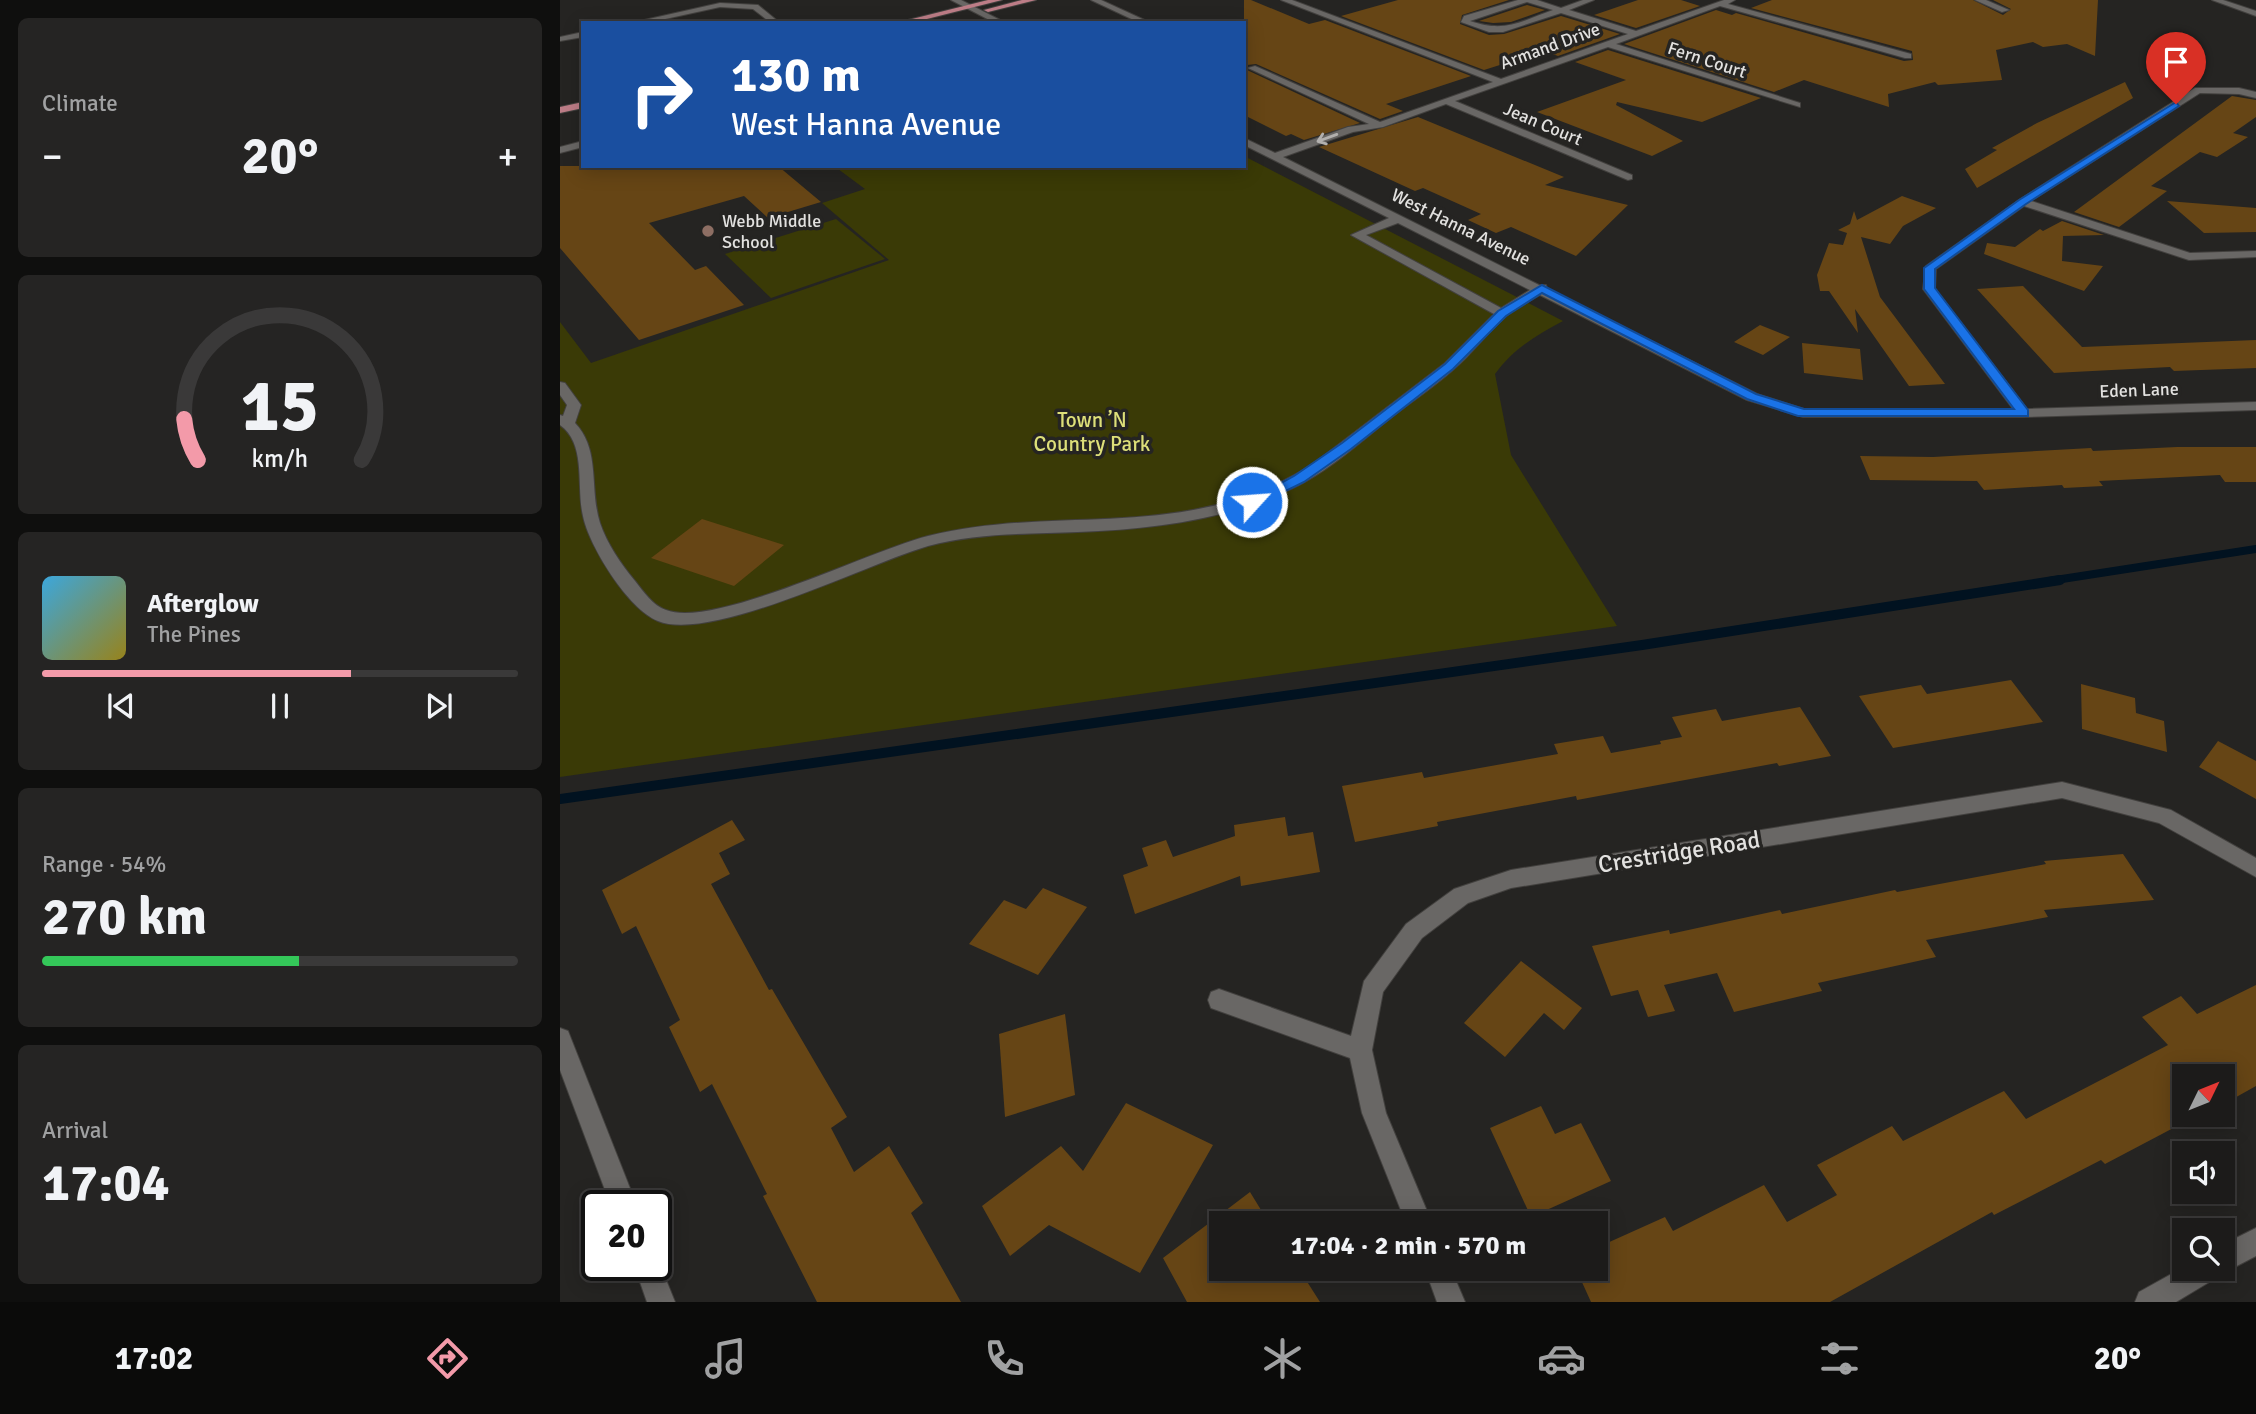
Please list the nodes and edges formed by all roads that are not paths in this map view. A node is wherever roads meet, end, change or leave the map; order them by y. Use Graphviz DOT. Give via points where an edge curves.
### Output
graph roads {
  1 [pos="955,0"];
  2 [pos="998,0"];
  3 [pos="1032,0"];
  4 [pos="1095,0"];
  5 [pos="1285,0"];
  6 [pos="1528,0"];
  7 [pos="1590,0"];
  8 [pos="1731,0"];
  9 [pos="1979,0"];
  10 [pos="2217,0"];
  11 [pos="1720,4"];
  12 [pos="969,7"];
  13 [pos="1561,10"];
  14 [pos="2005,10"];
  15 [pos="980,12"];
  16 [pos="2256,14"];
  17 [pos="644,21"];
  18 [pos="773,21"];
  19 [pos="909,21"];
  20 [pos="944,21"];
  21 [pos="998,21"];
  22 [pos="1142,21"];
  23 [pos="581,34"];
  24 [pos="1636,34"];
  25 [pos="560,39"];
  26 [pos="1608,44"];
  27 [pos="1908,57"];
  28 [pos="1252,68"];
  29 [pos="1502,82"];
  30 [pos="2256,95"];
  31 [pos="581,96"];
  32 [pos="560,101"];
  33 [pos="1446,101"];
  34 [pos="581,105"];
  35 [pos="1797,105"];
  36 [pos="560,110"];
  37 [pos="1380,125"];
  38 [pos="1246,142"];
  39 [pos="581,145"];
  40 [pos="560,150"];
  41 [pos="1276,156"];
  42 [pos="1290,163"];
  43 [pos="1628,177"];
  44 [pos="2022,202"];
  45 [pos="1400,218"];
  46 [pos="2256,254"];
  47 [pos="1542,288"];
  48 [pos="1502,313"];
  49 [pos="560,386"];
  50 [pos="2256,406"];
  51 [pos="2024,413"];
  52 [pos="564,421"];
  53 [pos="2256,868"];
  54 [pos="1219,1000"];
  55 [pos="560,1039"];
  56 [pos="1360,1050"];
  57 [pos="618,1190"];
  58 [pos="1414,1211"];
  59 [pos="2256,1241"];
  60 [pos="2235,1253"];
  61 [pos="653,1281"];
  62 [pos="1443,1281"];
  63 [pos="2186,1281"];
  64 [pos="661,1302"];
  65 [pos="1451,1302"];
  66 [pos="2150,1302"];
  1 -- 12 [label="street"];
  2 -- 12 [label="main road"];
  3 -- 15 [label="main road"];
  4 -- 22 [label="street"];
  5 -- 29 [label="street"];
  6 -- 13 [label="street"];
  6 -- 13 [label="street" via="1465,22 1503,30"];
  7 -- 13 [label="street"];
  8 -- 11 [label="street, Armand Drive"];
  9 -- 14 [label="street"];
  10 -- 16 [label="street"];
  11 -- 24 [label="street, Armand Drive"];
  11 -- 27 [label="street"];
  12 -- 15 [label="street"];
  12 -- 19 [label="main road"];
  13 -- 24 [label="street"];
  15 -- 20 [label="main road"];
  15 -- 21 [label="street"];
  17 -- 18 [label="street" via="720,5 755,7"];
  23 -- 25 [label="street"];
  24 -- 26 [label="street, Armand Drive"];
  26 -- 29 [label="street, Armand Drive"];
  26 -- 35 [label="street, Fern Court"];
  28 -- 37 [label="street"];
  29 -- 33 [label="street, Armand Drive"];
  30 -- 44 [label="street" via="2198,90"];
  31 -- 32 [label="main road"];
  33 -- 37 [label="street, Armand Drive"];
  33 -- 43 [label="street, Jean Court"];
  34 -- 36 [label="main road"];
  37 -- 41 [label="street, Armand Drive, one-way" via="1351,129"];
  37 -- 42 [label="street, Armand Drive" via="1365,136"];
  38 -- 41 [label="street, West Hanna Avenue"];
  39 -- 40 [label="street"];
  41 -- 42 [label="street, West Hanna Avenue"];
  42 -- 45 [label="street, West Hanna Avenue"];
  44 -- 46 [label="street" via="2189,257"];
  44 -- 51 [label="street" via="1930,268 1930,289"];
  45 -- 47 [label="street, West Hanna Avenue"];
  45 -- 48 [label="street" via="1357,235"];
  47 -- 48 [label="street"];
  47 -- 51 [label="street, West Hanna Avenue" via="1752,397 1803,413"];
  48 -- 52 [label="street" via="1449,366 1347,446 1299,479 1252,502 1195,517 994,530 932,540 891,551 760,602 683,619 662,617 636,598 592,524 586,452"];
  49 -- 52 [label="street" via="574,405"];
  50 -- 51 [label="street, Eden Lane"];
  53 -- 56 [label="street, Crestridge Road" via="2164,817 2062,790 1511,879 1461,896 1414,930 1372,988"];
  54 -- 56 [label="street"];
  55 -- 57 [label="street"];
  56 -- 58 [label="street, Crestridge Road" via="1374,1113"];
  59 -- 60 [label="street"];
  61 -- 64 [label="street"];
  62 -- 65 [label="street"];
  63 -- 66 [label="street"];
}
